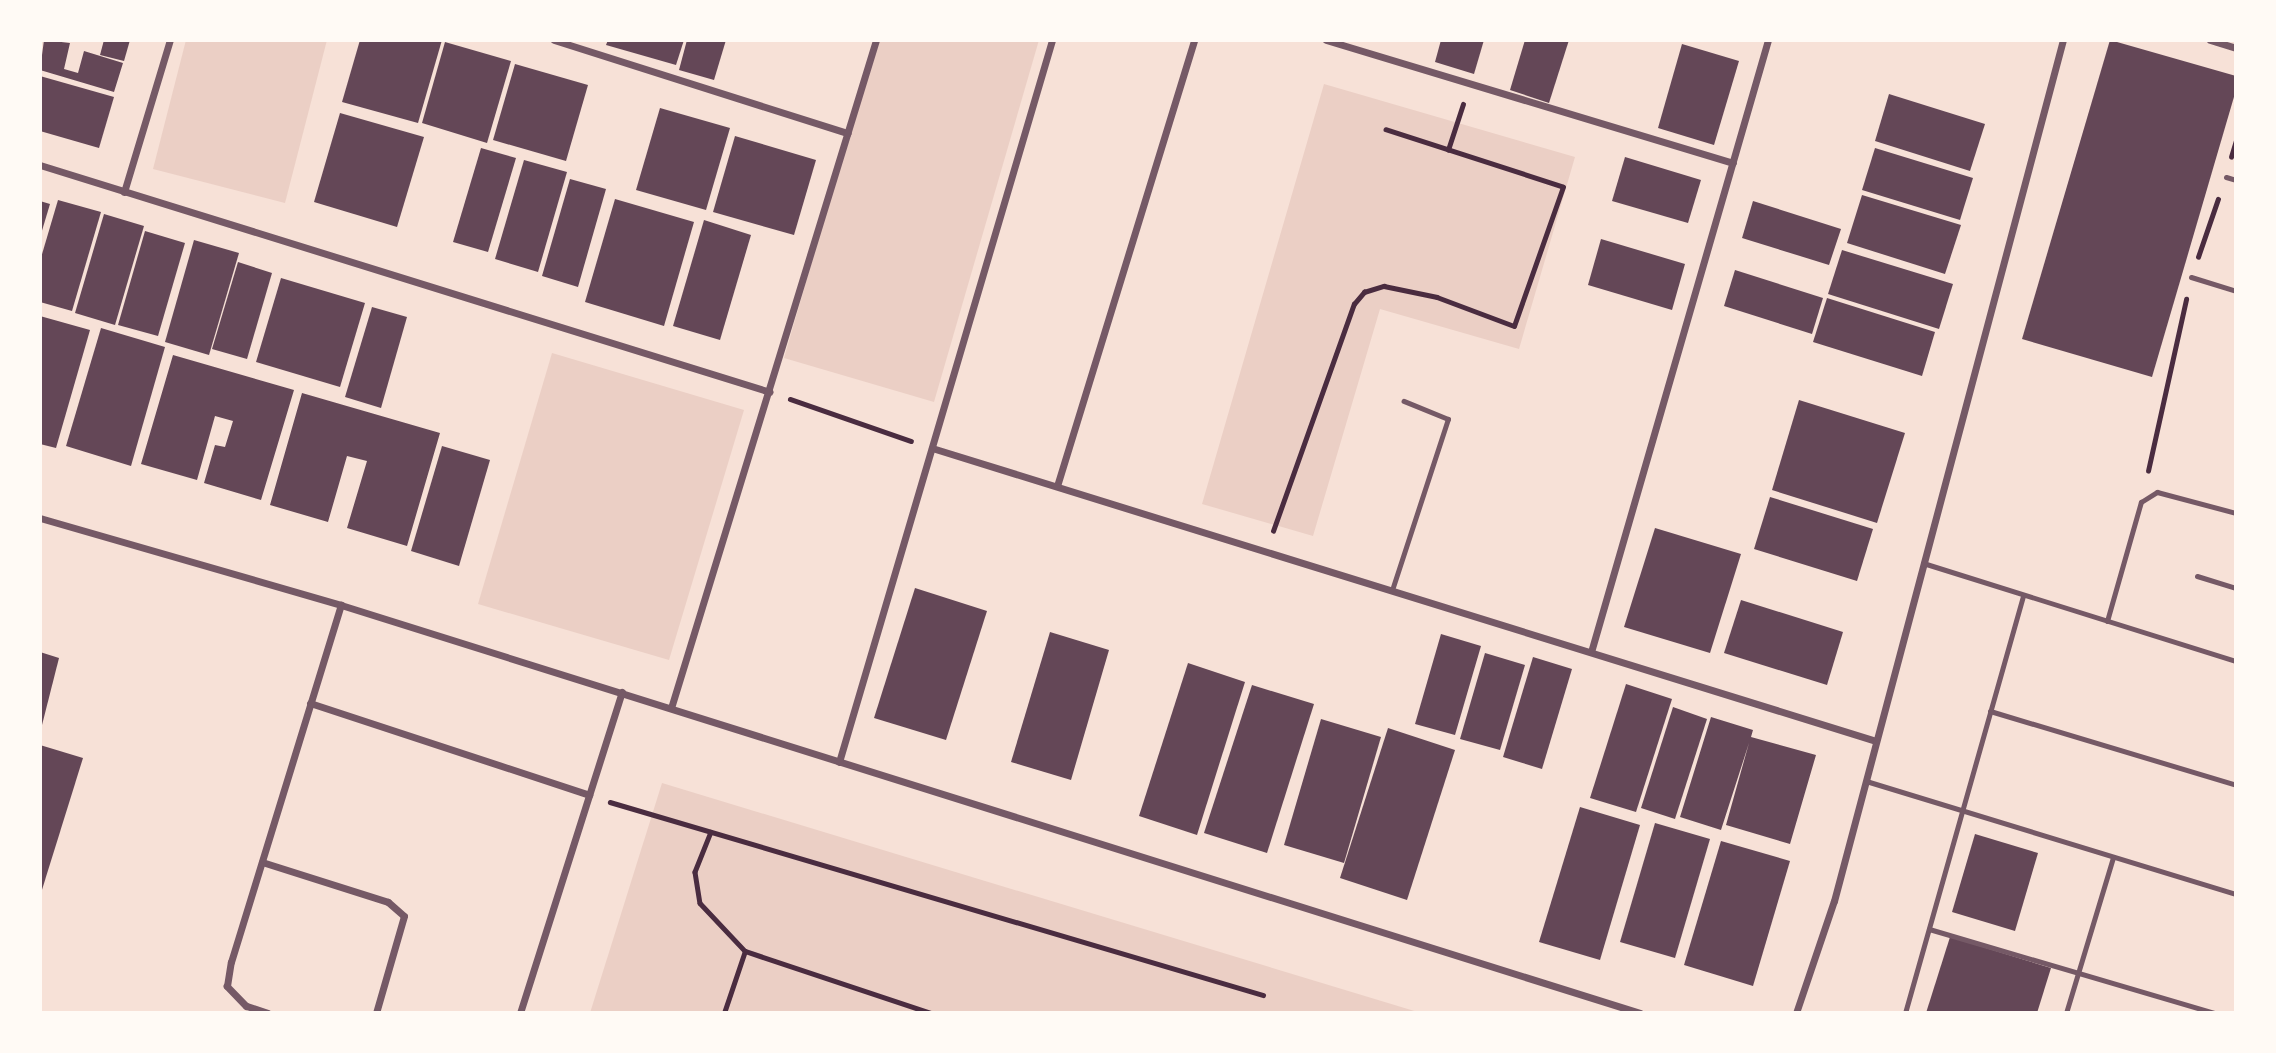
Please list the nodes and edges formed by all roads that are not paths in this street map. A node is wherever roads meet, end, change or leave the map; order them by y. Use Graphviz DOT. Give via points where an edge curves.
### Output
graph roads {
  1 [pos="170,40"];
  2 [pos="554,40"];
  3 [pos="876,40"];
  4 [pos="1052,40"];
  5 [pos="1194,40"];
  6 [pos="1325,40"];
  7 [pos="1768,40"];
  8 [pos="2063,40"];
  9 [pos="2210,40"];
  10 [pos="2236,48"];
  11 [pos="848,133"];
  12 [pos="1733,163"];
  13 [pos="40,165"];
  14 [pos="2226,177"];
  15 [pos="2236,180"];
  16 [pos="124,192"];
  17 [pos="2191,277"];
  18 [pos="2236,291"];
  19 [pos="769,392"];
  20 [pos="1404,401"];
  21 [pos="932,448"];
  22 [pos="1057,486"];
  23 [pos="2236,513"];
  24 [pos="40,518"];
  25 [pos="1923,563"];
  26 [pos="2196,576"];
  27 [pos="2236,588"];
  28 [pos="1392,590"];
  29 [pos="2023,594"];
  30 [pos="341,605"];
  31 [pos="2107,621"];
  32 [pos="1591,652"];
  33 [pos="2236,661"];
  34 [pos="622,692"];
  35 [pos="310,703"];
  36 [pos="671,708"];
  37 [pos="1990,711"];
  38 [pos="1876,741"];
  39 [pos="839,762"];
  40 [pos="1866,781"];
  41 [pos="2236,785"];
  42 [pos="589,795"];
  43 [pos="1962,811"];
  44 [pos="2113,857"];
  45 [pos="262,862"];
  46 [pos="2236,894"];
  47 [pos="1929,929"];
  48 [pos="2078,973"];
  49 [pos="268,1013"];
  50 [pos="376,1013"];
  51 [pos="520,1013"];
  52 [pos="1640,1013"];
  53 [pos="1796,1013"];
  54 [pos="1905,1013"];
  55 [pos="2066,1013"];
  56 [pos="2215,1013"];
  1 -- 16 [label="street"];
  2 -- 11 [label="street"];
  3 -- 11 [label="street"];
  4 -- 21 [label="street"];
  5 -- 22 [label="street"];
  6 -- 12 [label="street"];
  7 -- 12 [label="street"];
  8 -- 25 [label="street"];
  9 -- 10 [label="street"];
  11 -- 19 [label="street"];
  12 -- 32 [label="street"];
  13 -- 16 [label="street"];
  14 -- 15 [label="lane"];
  16 -- 19 [label="street"];
  17 -- 18 [label="lane"];
  19 -- 36 [label="street"];
  20 -- 28 [label="lane" via="1448,419"];
  21 -- 22 [label="street"];
  21 -- 39 [label="street"];
  22 -- 28 [label="street"];
  23 -- 31 [label="lane" via="2157,492 2141,502"];
  24 -- 30 [label="street"];
  25 -- 29 [label="lane"];
  25 -- 38 [label="street"];
  26 -- 27 [label="lane"];
  28 -- 32 [label="street"];
  29 -- 31 [label="lane"];
  29 -- 37 [label="lane"];
  30 -- 34 [label="street"];
  30 -- 35 [label="street"];
  31 -- 33 [label="lane"];
  32 -- 38 [label="street"];
  34 -- 36 [label="street"];
  34 -- 42 [label="street"];
  35 -- 42 [label="street"];
  35 -- 45 [label="street"];
  36 -- 39 [label="street"];
  37 -- 41 [label="lane"];
  37 -- 43 [label="lane"];
  38 -- 40 [label="street"];
  39 -- 52 [label="street"];
  40 -- 43 [label="lane"];
  40 -- 53 [label="street" via="1834,901"];
  42 -- 51 [label="street"];
  43 -- 44 [label="lane"];
  43 -- 47 [label="lane"];
  44 -- 46 [label="lane"];
  44 -- 48 [label="lane"];
  45 -- 49 [label="street" via="228,986 246,1006"];
  45 -- 50 [label="street" via="388,902 404,916"];
  47 -- 48 [label="lane"];
  47 -- 54 [label="lane"];
  48 -- 55 [label="lane"];
  48 -- 56 [label="lane"];
}
